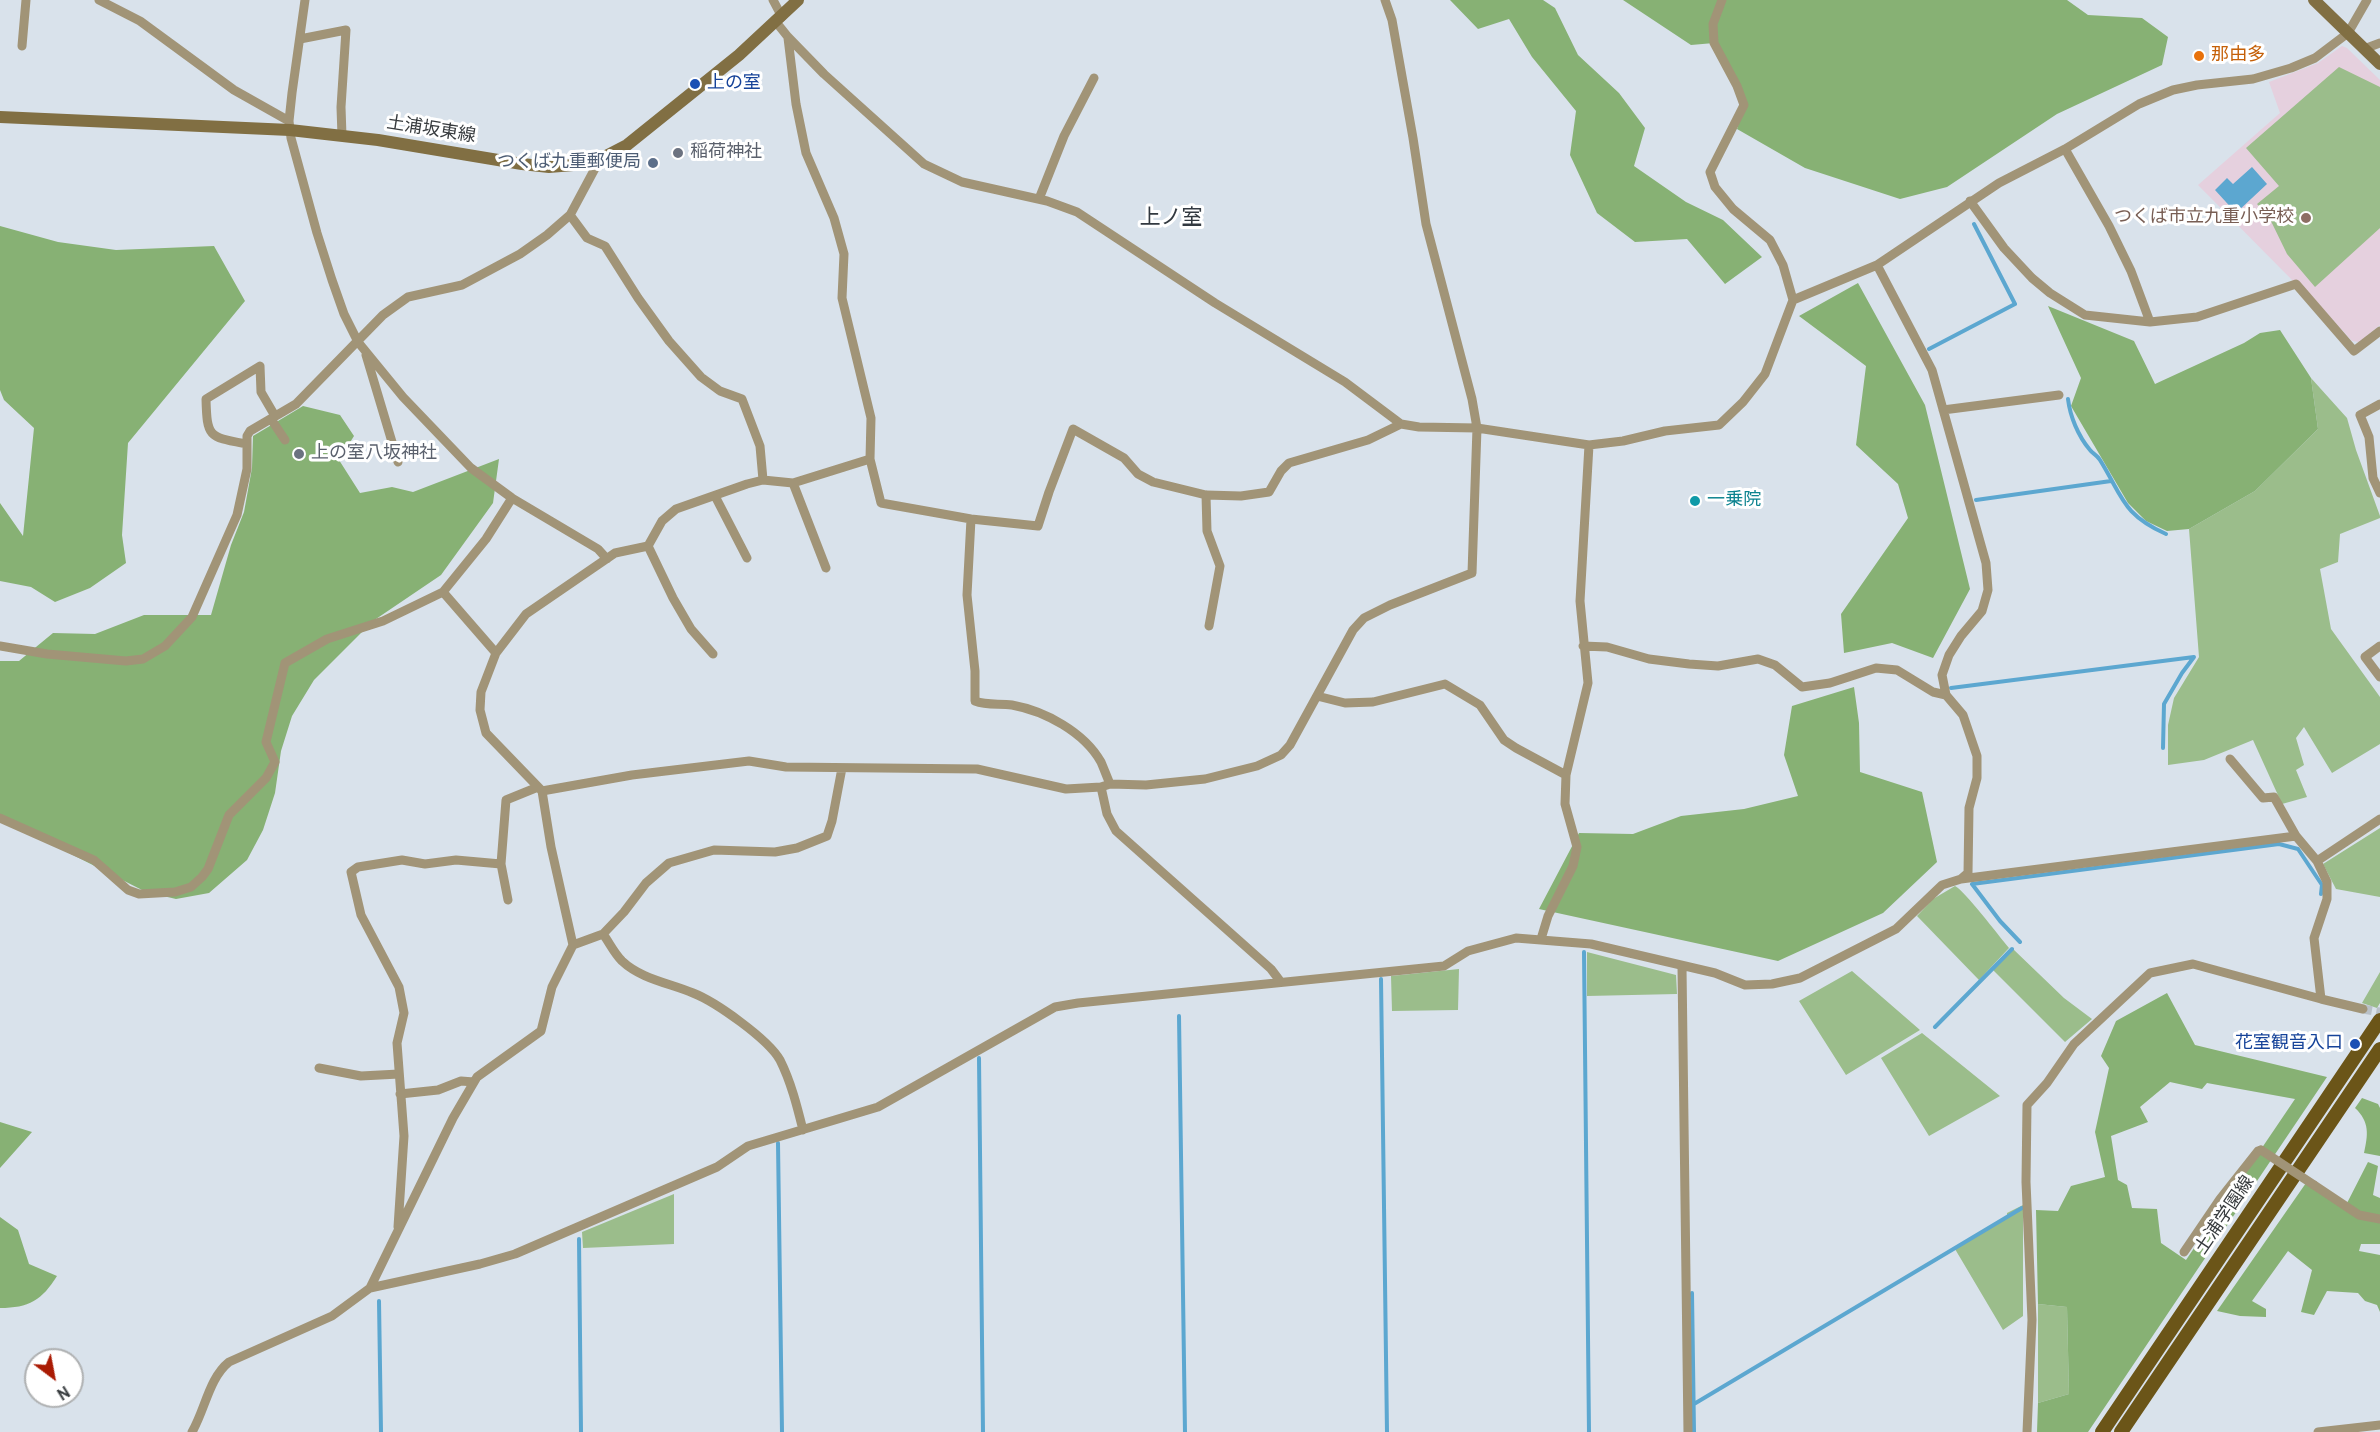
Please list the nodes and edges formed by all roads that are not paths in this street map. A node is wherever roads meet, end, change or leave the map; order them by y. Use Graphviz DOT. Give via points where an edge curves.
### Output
graph roads {
  1 [pos="26,0"];
  2 [pos="99,0"];
  3 [pos="305,0"];
  4 [pos="773,0"];
  5 [pos="798,0"];
  6 [pos="1385,0"];
  7 [pos="1722,0"];
  8 [pos="2314,0"];
  9 [pos="2367,0"];
  10 [pos="779,19"];
  11 [pos="2348,33"];
  12 [pos="788,37"];
  13 [pos="300,39"];
  14 [pos="2380,43"];
  15 [pos="22,46"];
  16 [pos="2364,49"];
  17 [pos="2380,64"];
  18 [pos="1094,78"];
  19 [pos="0,117"];
  20 [pos="290,126"];
  21 [pos="342,136"];
  22 [pos="2066,149"];
  23 [pos="600,159"];
  24 [pos="1039,199"];
  25 [pos="1970,201"];
  26 [pos="570,215"];
  27 [pos="1877,265"];
  28 [pos="1793,300"];
  29 [pos="2150,322"];
  30 [pos="2380,331"];
  31 [pos="358,342"];
  32 [pos="365,350"];
  33 [pos="2059,395"];
  34 [pos="2380,404"];
  35 [pos="1943,410"];
  36 [pos="273,417"];
  37 [pos="1401,424"];
  38 [pos="1477,428"];
  39 [pos="285,441"];
  40 [pos="247,444"];
  41 [pos="1589,445"];
  42 [pos="870,459"];
  43 [pos="398,462"];
  44 [pos="763,480"];
  45 [pos="793,483"];
  46 [pos="2380,493"];
  47 [pos="1206,495"];
  48 [pos="715,496"];
  49 [pos="512,498"];
  50 [pos="971,519"];
  51 [pos="648,546"];
  52 [pos="747,558"];
  53 [pos="607,559"];
  54 [pos="826,568"];
  55 [pos="443,592"];
  56 [pos="1209,626"];
  57 [pos="0,646"];
  58 [pos="1584,646"];
  59 [pos="2380,646"];
  60 [pos="495,653"];
  61 [pos="713,654"];
  62 [pos="2380,677"];
  63 [pos="1946,695"];
  64 [pos="1317,696"];
  65 [pos="2230,759"];
  66 [pos="842,768"];
  67 [pos="1566,775"];
  68 [pos="1106,786"];
  69 [pos="540,789"];
  70 [pos="0,818"];
  71 [pos="2380,819"];
  72 [pos="2296,837"];
  73 [pos="2316,861"];
  74 [pos="501,864"];
  75 [pos="1961,879"];
  76 [pos="508,900"];
  77 [pos="603,934"];
  78 [pos="1541,939"];
  79 [pos="573,945"];
  80 [pos="1682,967"];
  81 [pos="1280,981"];
  82 [pos="2320,999"];
  83 [pos="2363,1009"];
  84 [pos="2380,1020"];
  85 [pos="2380,1048"];
  86 [pos="319,1068"];
  87 [pos="2347,1068"];
  88 [pos="399,1074"];
  89 [pos="2361,1077"];
  90 [pos="474,1082"];
  91 [pos="400,1094"];
  92 [pos="803,1130"];
  93 [pos="2380,1219"];
  94 [pos="398,1232"];
  95 [pos="2184,1252"];
  96 [pos="370,1288"];
  97 [pos="2380,1425"];
  98 [pos="192,1432"];
  99 [pos="1688,1432"];
  100 [pos="2027,1432"];
  101 [pos="2102,1432"];
  102 [pos="2121,1432"];
  103 [pos="2318,1432"];
  1 -- 15 [label="street"];
  2 -- 20 [label="street" via="140,21"];
  3 -- 13 [label="street"];
  4 -- 10 [label="street"];
  5 -- 10 [label="main road, 土浦坂東線"];
  6 -- 38 [label="street" via="1392,20 1426,224"];
  7 -- 28 [label="street" via="1713,24 1714,43 1744,105 1710,172 1715,188 1733,209 1770,240 1783,265"];
  8 -- 11 [label="main road"];
  9 -- 11 [label="street"];
  10 -- 12 [label="street"];
  10 -- 23 [label="main road, 土浦坂東線" via="627,146"];
  11 -- 16 [label="main road"];
  11 -- 22 [label="street" via="2315,58 2291,68 2253,79 2173,90 2139,104"];
  12 -- 24 [label="street" via="924,164 962,182"];
  12 -- 42 [label="street" via="806,153 834,218 844,254 842,298 871,417"];
  13 -- 20 [label="street"];
  13 -- 21 [label="street" via="346,30"];
  14 -- 16 [label="street"];
  16 -- 17 [label="main road"];
  18 -- 24 [label="street" via="1064,136"];
  19 -- 20 [label="main road, 土浦坂東線"];
  20 -- 21 [label="main road, 土浦坂東線"];
  20 -- 31 [label="street" via="317,233 344,314"];
  21 -- 23 [label="main road, 土浦坂東線" via="549,167"];
  22 -- 25 [label="street"];
  22 -- 29 [label="street" via="2122,253"];
  23 -- 26 [label="street"];
  24 -- 37 [label="street" via="1077,212 1345,382"];
  25 -- 27 [label="street"];
  25 -- 29 [label="street" via="2004,248 2050,293 2085,315"];
  26 -- 31 [label="street" via="520,254 486,274 462,285 408,297 383,315"];
  26 -- 44 [label="street" via="587,238 605,246 669,341 701,377 720,391 742,399 760,446"];
  27 -- 28 [label="street"];
  27 -- 35 [label="street" via="1932,370"];
  28 -- 41 [label="street" via="1765,374 1719,424"];
  29 -- 30 [label="street" via="2197,317 2296,284 2354,351"];
  31 -- 32 [label="street"];
  31 -- 36 [label="street" via="296,404"];
  32 -- 43 [label="street"];
  32 -- 49 [label="street" via="403,397 471,468"];
  33 -- 35 [label="street"];
  34 -- 46 [label="street" via="2360,415 2369,437 2373,478"];
  35 -- 63 [label="street" via="1986,563 1988,590 1982,611 1949,655 1942,675"];
  36 -- 39 [label="street"];
  36 -- 40 [label="street" via="250,431"];
  36 -- 40 [label="street" via="261,392 260,366 206,399 210,432 215,437"];
  37 -- 38 [label="street"];
  37 -- 47 [label="street" via="1368,440 1289,463 1269,492"];
  38 -- 41 [label="street"];
  38 -- 64 [label="street" via="1472,573 1364,618 1353,630"];
  40 -- 57 [label="street" via="247,469 237,515 192,617 165,646 143,659 126,661"];
  41 -- 58 [label="street" via="1580,601"];
  42 -- 45 [label="street"];
  42 -- 50 [label="street" via="882,503"];
  44 -- 45 [label="street"];
  44 -- 48 [label="street"];
  45 -- 54 [label="street"];
  47 -- 50 [label="street" via="1153,482 1138,474 1124,458 1073,429 1038,526"];
  47 -- 56 [label="street" via="1207,531 1220,566"];
  48 -- 51 [label="street" via="676,509 662,521"];
  48 -- 52 [label="street"];
  49 -- 53 [label="street" via="598,549"];
  49 -- 55 [label="street" via="486,539"];
  50 -- 68 [label="street" via="967,594 975,701 1012,705 1062,724 1100,762"];
  51 -- 53 [label="street" via="615,553"];
  51 -- 61 [label="street" via="691,629"];
  53 -- 60 [label="street" via="526,614"];
  55 -- 60 [label="street"];
  55 -- 70 [label="street" via="383,621 327,639 285,663 267,742 275,762 266,778 229,815 208,869 191,887 139,894 128,890 94,860"];
  58 -- 63 [label="street" via="1689,664 1718,666 1758,659 1775,665 1802,687 1876,668 1898,670 1933,692"];
  58 -- 67 [label="street" via="1588,683"];
  59 -- 62 [label="street" via="2365,657"];
  60 -- 69 [label="street" via="482,692 480,710 486,733"];
  63 -- 75 [label="street" via="1963,715 1977,756 1977,778 1969,808 1968,873"];
  64 -- 67 [label="street" via="1345,703 1373,702 1444,684 1480,705 1504,740"];
  64 -- 68 [label="street" via="1290,745 1281,755 1257,766 1205,779"];
  65 -- 72 [label="street" via="2264,798 2274,797"];
  66 -- 68 [label="street" via="977,769 1066,789"];
  66 -- 69 [label="street" via="786,767 749,761"];
  66 -- 77 [label="street" via="826,836 775,852 714,850 669,863 646,883"];
  67 -- 78 [label="street" via="1565,804 1577,847 1573,866"];
  68 -- 81 [label="street" via="1107,814 1116,831"];
  69 -- 74 [label="street" via="506,800"];
  69 -- 79 [label="street"];
  71 -- 73 [label="street"];
  72 -- 73 [label="street"];
  72 -- 75 [label="street"];
  73 -- 82 [label="street" via="2327,882 2327,899 2314,938"];
  74 -- 76 [label="street"];
  74 -- 88 [label="street" via="456,860 425,864 402,860 358,867 351,872 361,915 399,987 404,1013 397,1043"];
  75 -- 80 [label="street" via="1942,885 1896,929 1800,978 1745,985 1715,973"];
  77 -- 79 [label="street"];
  77 -- 92 [label="street" via="621,960 643,976 694,993 721,1007 764,1042 778,1057 790,1082"];
  78 -- 80 [label="street" via="1592,944"];
  78 -- 81 [label="street" via="1516,938 1482,946 1444,966"];
  79 -- 90 [label="street" via="552,987 541,1031"];
  80 -- 99 [label="street"];
  81 -- 92 [label="street" via="1055,1007 878,1107"];
  82 -- 83 [label="street"];
  82 -- 100 [label="street" via="2193,964 2150,973 2074,1044 2048,1083 2027,1105 2032,1320"];
  84 -- 87 [label="main road, 土浦学園線"];
  85 -- 89 [label="main road, 土浦学園線"];
  86 -- 88 [label="street" via="361,1076"];
  87 -- 89 [label="street"];
  87 -- 101 [label="main road, 土浦学園線"];
  88 -- 91 [label="street"];
  89 -- 102 [label="main road, 土浦学園線"];
  90 -- 91 [label="street"];
  90 -- 94 [label="street"];
  91 -- 94 [label="street" via="404,1136"];
  92 -- 96 [label="street" via="748,1146 717,1167 515,1254"];
  93 -- 95 [label="street, bridge" via="2359,1215 2261,1150 2220,1198"];
  94 -- 96 [label="street"];
  96 -- 98 [label="street" via="332,1316 229,1362 218,1371"];
  97 -- 103 [label="street"];
}
